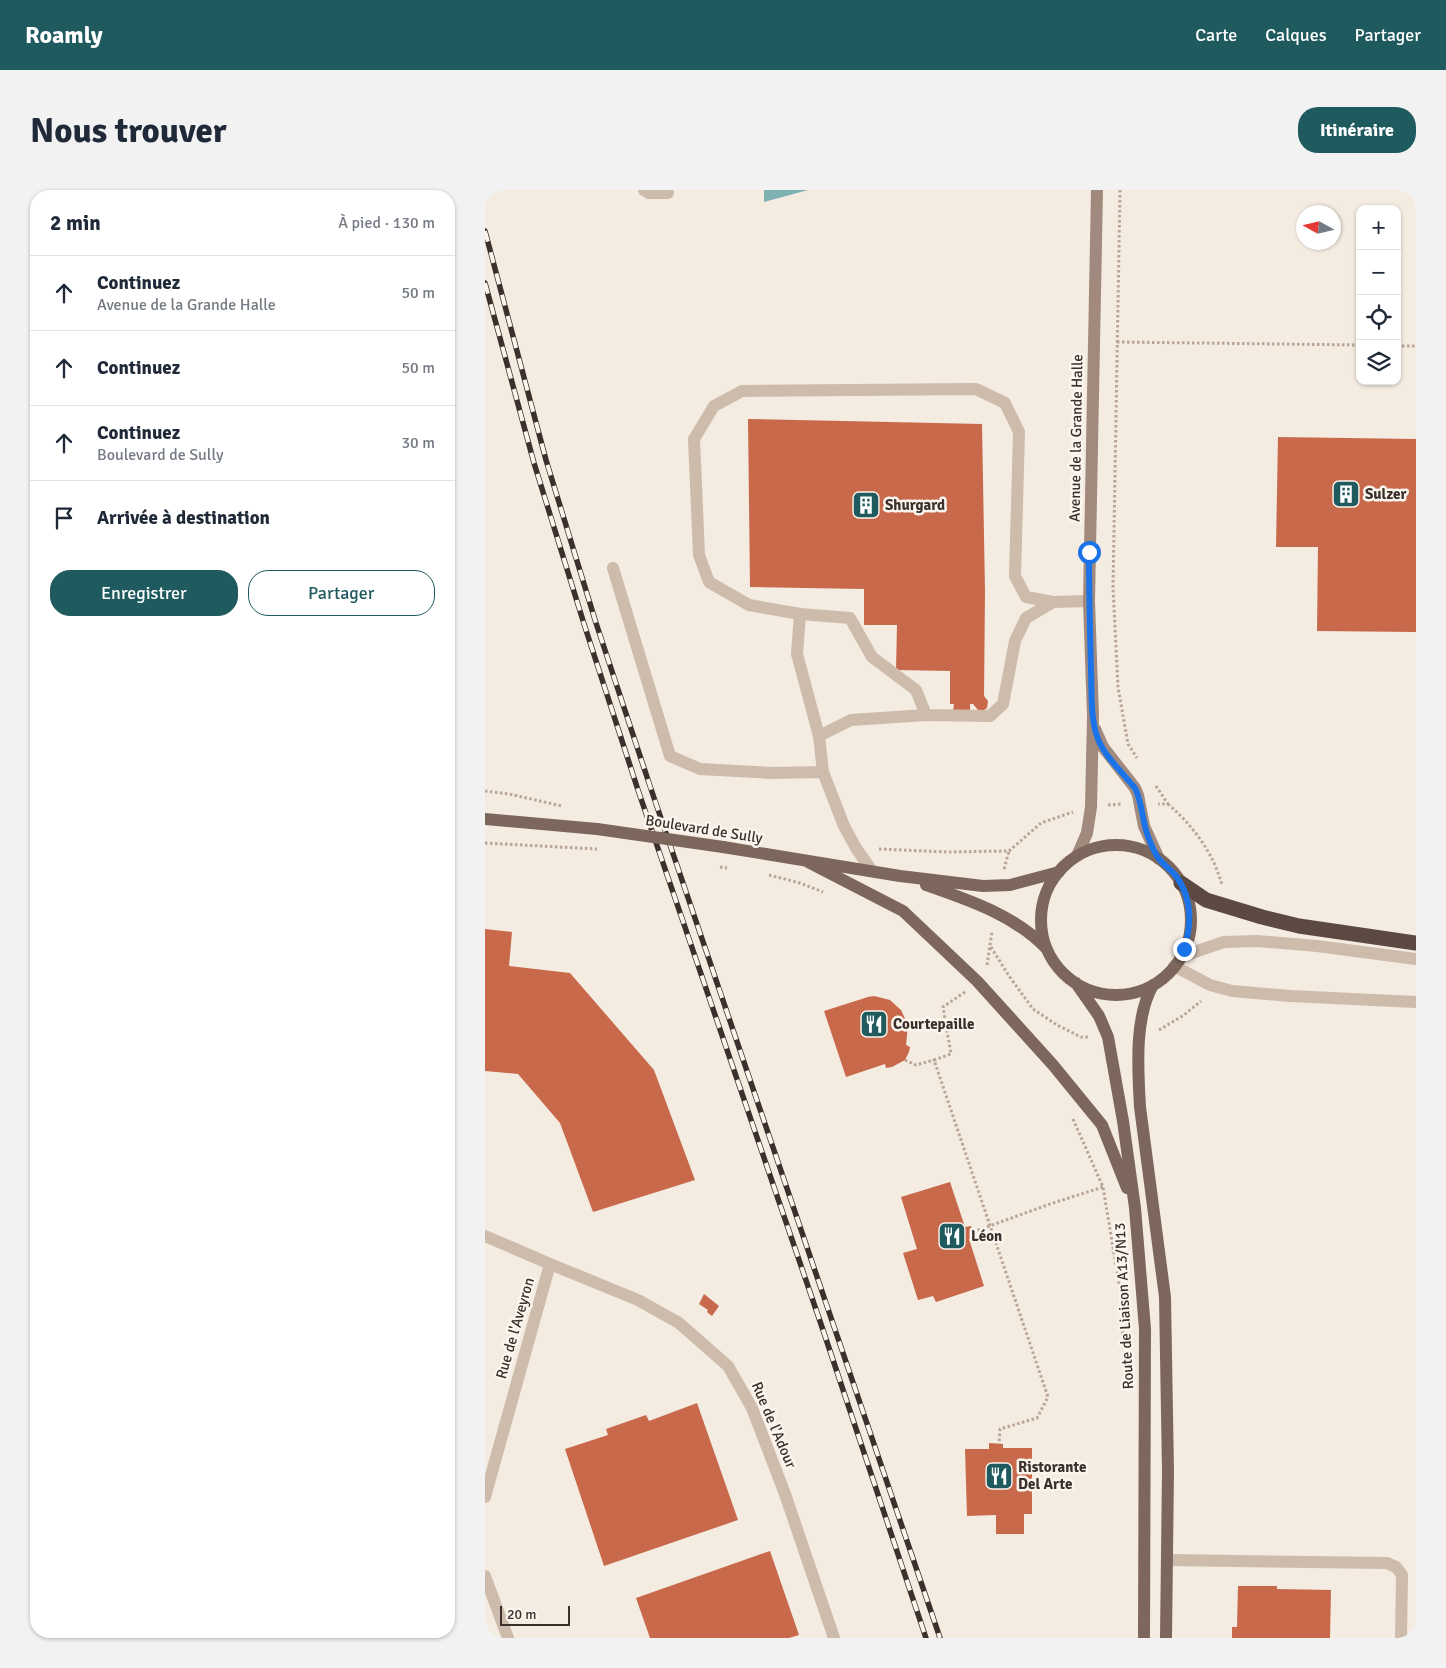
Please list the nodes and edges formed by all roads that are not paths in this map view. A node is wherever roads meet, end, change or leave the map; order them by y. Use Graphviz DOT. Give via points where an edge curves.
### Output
graph roads {
  1 [pos="644,190"];
  2 [pos="1097,190"];
  3 [pos="668,193"];
  4 [pos="613,568"];
  5 [pos="1089,601"];
  6 [pos="1053,602"];
  7 [pos="800,614"];
  8 [pos="926,715"];
  9 [pos="1093,716"];
  10 [pos="819,736"];
  11 [pos="823,772"];
  12 [pos="485,818"];
  13 [pos="1077,856"];
  14 [pos="1159,859"];
  15 [pos="808,862"];
  16 [pos="872,871"];
  17 [pos="1059,872"];
  18 [pos="900,876"];
  19 [pos="1181,884"];
  20 [pos="1416,942"];
  21 [pos="1046,948"];
  22 [pos="1416,960"];
  23 [pos="1177,962"];
  24 [pos="1076,983"];
  25 [pos="1153,985"];
  26 [pos="1416,1002"];
  27 [pos="1135,1208"];
  28 [pos="485,1236"];
  29 [pos="550,1264"];
  30 [pos="485,1496"];
  31 [pos="1167,1560"];
  32 [pos="485,1576"];
  33 [pos="508,1638"];
  34 [pos="834,1638"];
  35 [pos="1144,1638"];
  36 [pos="1166,1638"];
  37 [pos="1401,1638"];
  1 -- 3 [label="street"];
  2 -- 5 [label="street, Avenue de la Grande Halle"];
  4 -- 11 [label="street" via="670,756 700,769"];
  5 -- 6 [label="street"];
  5 -- 9 [label="street, Avenue de la Grande Halle"];
  6 -- 7 [label="street" via="1026,597 1015,576 1019,432 1005,403 976,389 741,391 714,406 694,439 699,555 709,582 749,605"];
  6 -- 8 [label="street" via="1026,618 1015,641 1003,704 990,716"];
  7 -- 8 [label="street" via="850,618 872,657 916,690"];
  7 -- 10 [label="street" via="797,654"];
  8 -- 10 [label="street" via="851,720"];
  9 -- 13 [label="street" via="1091,806 1087,833"];
  9 -- 14 [label="street" via="1099,740 1139,796 1144,826"];
  10 -- 11 [label="street"];
  11 -- 16 [label="street" via="844,826"];
  12 -- 15 [label="main road, Boulevard de Sully, bridge" via="597,829"];
  13 -- 14 [label="main road" via="1099,847 1122,846"];
  13 -- 17 [label="main road"];
  14 -- 19 [label="main road"];
  15 -- 16 [label="main road, Boulevard de Sully"];
  15 -- 27 [label="main road" via="903,911 977,981 1102,1124"];
  16 -- 18 [label="main road, Boulevard de Sully"];
  17 -- 18 [label="main road" via="999,886"];
  17 -- 21 [label="main road" via="1048,889 1042,908"];
  18 -- 21 [label="main road" via="995,912 1026,930"];
  19 -- 20 [label="highway" via="1195,895 1223,906 1299,926"];
  19 -- 23 [label="main road" via="1189,908 1190,924 1187,941"];
  21 -- 24 [label="main road" via="1061,971"];
  22 -- 23 [label="street" via="1257,941 1224,942"];
  23 -- 25 [label="main road"];
  23 -- 26 [label="street" via="1189,976 1222,989"];
  24 -- 25 [label="main road" via="1092,991 1119,995"];
  24 -- 27 [label="main road, Route de Liaison A13/N13" via="1099,1016 1108,1037"];
  25 -- 31 [label="main road" via="1145,1002 1138,1077 1165,1297"];
  27 -- 35 [label="main road, Route de Liaison A13/N13" via="1145,1329"];
  28 -- 29 [label="street, Rue de l'Aveyron"];
  29 -- 30 [label="street, Rue de l'Aveyron"];
  29 -- 34 [label="street, Rue de l'Adour" via="637,1300 679,1323 728,1366 752,1408"];
  31 -- 36 [label="main road"];
  31 -- 37 [label="street" via="1387,1563 1402,1575"];
  32 -- 33 [label="street"];
}
